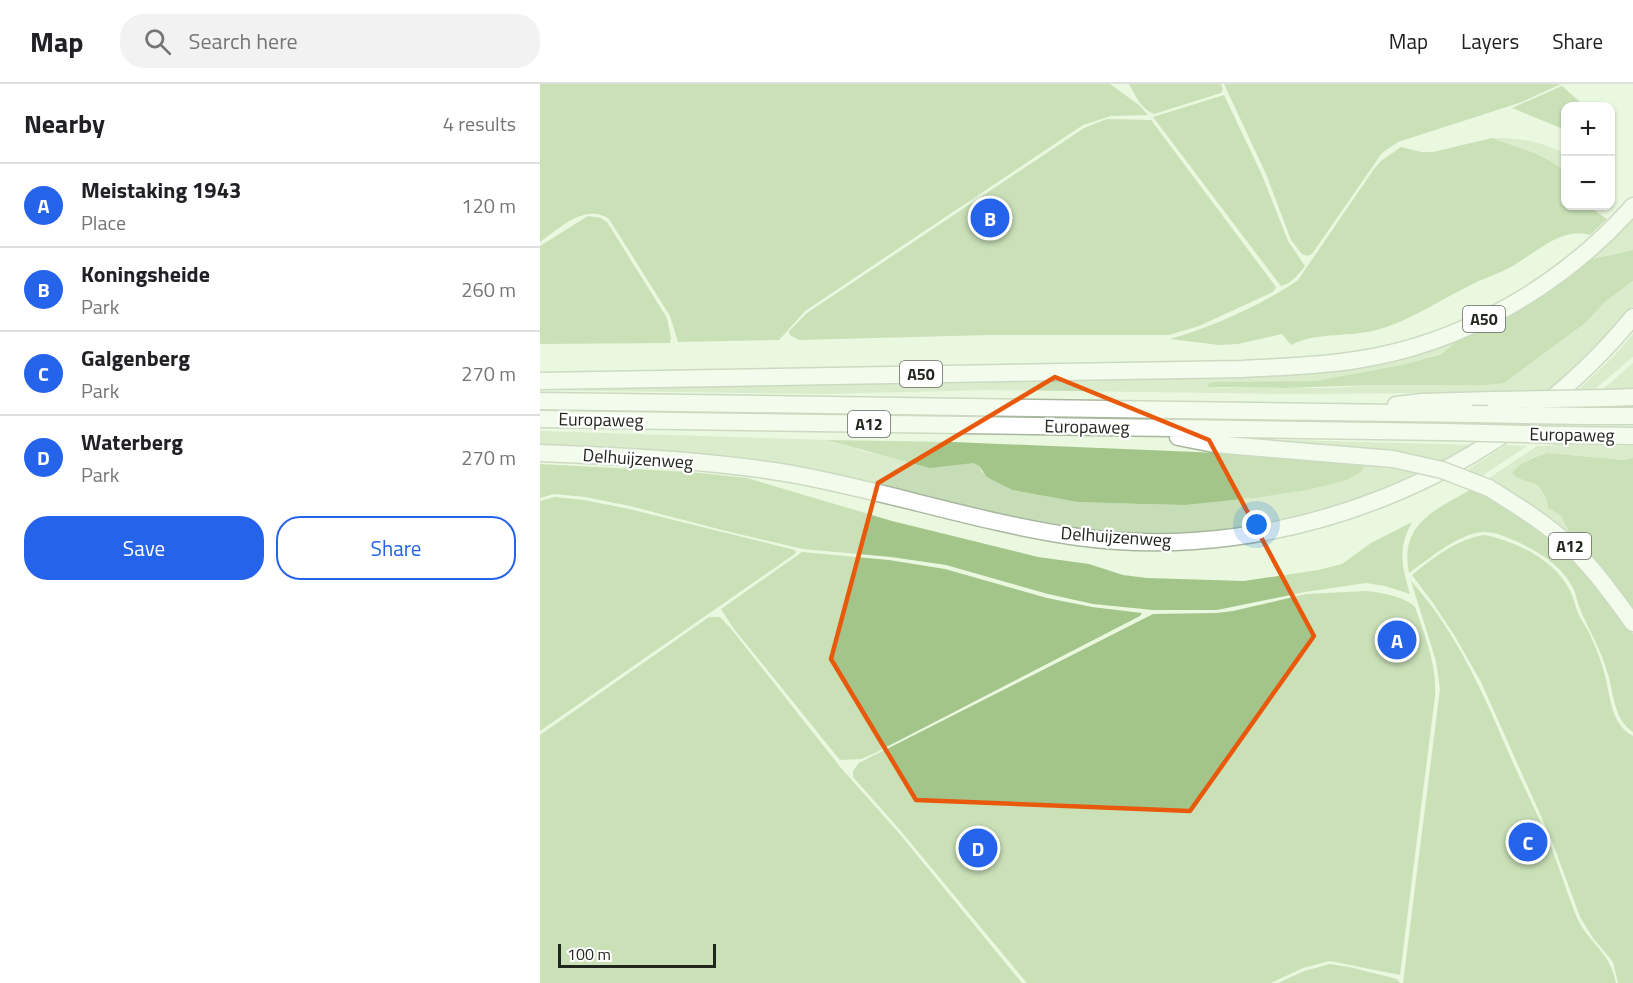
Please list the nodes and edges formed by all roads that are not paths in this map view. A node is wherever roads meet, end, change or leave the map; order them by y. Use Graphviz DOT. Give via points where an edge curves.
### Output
graph roads {
  1 [pos="1633,206"];
  2 [pos="1633,317"];
  3 [pos="540,381"];
  4 [pos="1633,397"];
  5 [pos="540,401"];
  6 [pos="1334,412"];
  7 [pos="1633,416"];
  8 [pos="540,419"];
  9 [pos="1132,428"];
  10 [pos="1633,436"];
  11 [pos="540,453"];
  12 [pos="1633,623"];
  1 -- 3 [label="highway, A50" via="1580,258 1500,311 1432,341 1358,360 1231,369"];
  2 -- 11 [label="highway, Delhuijzenweg" via="1596,358 1541,408 1455,464 1398,493 1359,507 1246,535 1142,542 1082,537 1011,525 773,471 676,460"];
  4 -- 6 [label="highway, A12, bridge" via="1422,402"];
  5 -- 6 [label="highway, Europaweg / A12"];
  6 -- 7 [label="highway, Europaweg / A12, bridge"];
  8 -- 9 [label="highway, Europaweg / A12"];
  9 -- 10 [label="highway, Europaweg / A12, bridge"];
  9 -- 12 [label="highway, A12, bridge" via="1214,444 1393,459 1442,470 1489,488 1541,522 1570,547"];
}
